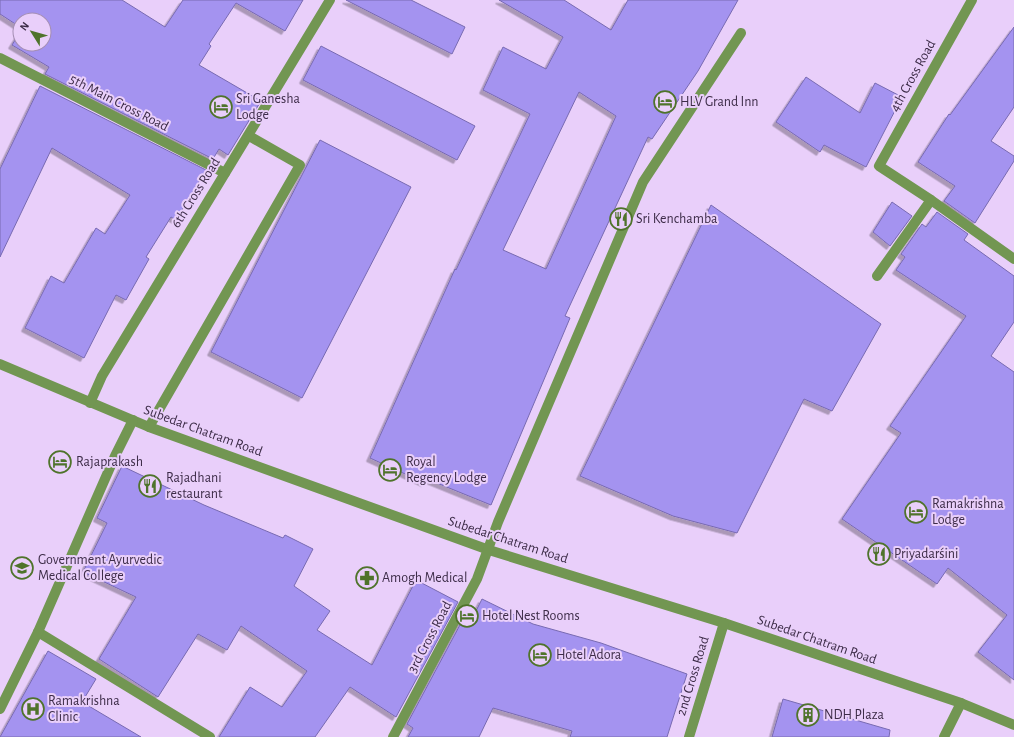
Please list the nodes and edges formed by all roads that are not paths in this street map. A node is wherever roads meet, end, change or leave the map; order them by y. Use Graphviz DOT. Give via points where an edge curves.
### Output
graph roads {
  1 [pos="330,0"];
  2 [pos="972,0"];
  3 [pos="741,33"];
  4 [pos="0,58"];
  5 [pos="249,136"];
  6 [pos="225,173"];
  7 [pos="931,200"];
  8 [pos="1014,259"];
  9 [pos="877,276"];
  10 [pos="0,364"];
  11 [pos="90,403"];
  12 [pos="133,420"];
  13 [pos="149,427"];
  14 [pos="488,550"];
  15 [pos="724,623"];
  16 [pos="38,632"];
  17 [pos="962,703"];
  18 [pos="0,709"];
  19 [pos="1014,725"];
  20 [pos="210,737"];
  21 [pos="393,737"];
  22 [pos="689,737"];
  23 [pos="944,737"];
  1 -- 5 [label="street, 6th Cross Road"];
  2 -- 7 [label="street, 4th Cross Road" via="878,166"];
  3 -- 14 [label="street, 3rd Cross Road" via="643,182"];
  4 -- 6 [label="street, 5th Main Cross Road"];
  5 -- 6 [label="street, 6th Cross Road"];
  5 -- 13 [label="street" via="300,165"];
  6 -- 11 [label="street, 6th Cross Road" via="102,376"];
  7 -- 8 [label="street"];
  7 -- 9 [label="street"];
  10 -- 11 [label="street, Subedar Chatram Road"];
  11 -- 12 [label="street, Subedar Chatram Road"];
  12 -- 13 [label="street, Subedar Chatram Road"];
  12 -- 16 [label="street"];
  13 -- 14 [label="street, Subedar Chatram Road"];
  14 -- 15 [label="street, Subedar Chatram Road"];
  14 -- 21 [label="street, 3rd Cross Road" via="477,579"];
  15 -- 17 [label="street, Subedar Chatram Road"];
  15 -- 22 [label="street, 2nd Cross Road"];
  16 -- 18 [label="street"];
  16 -- 20 [label="street"];
  17 -- 19 [label="street, Subedar Chatram Road"];
  17 -- 23 [label="street"];
}
